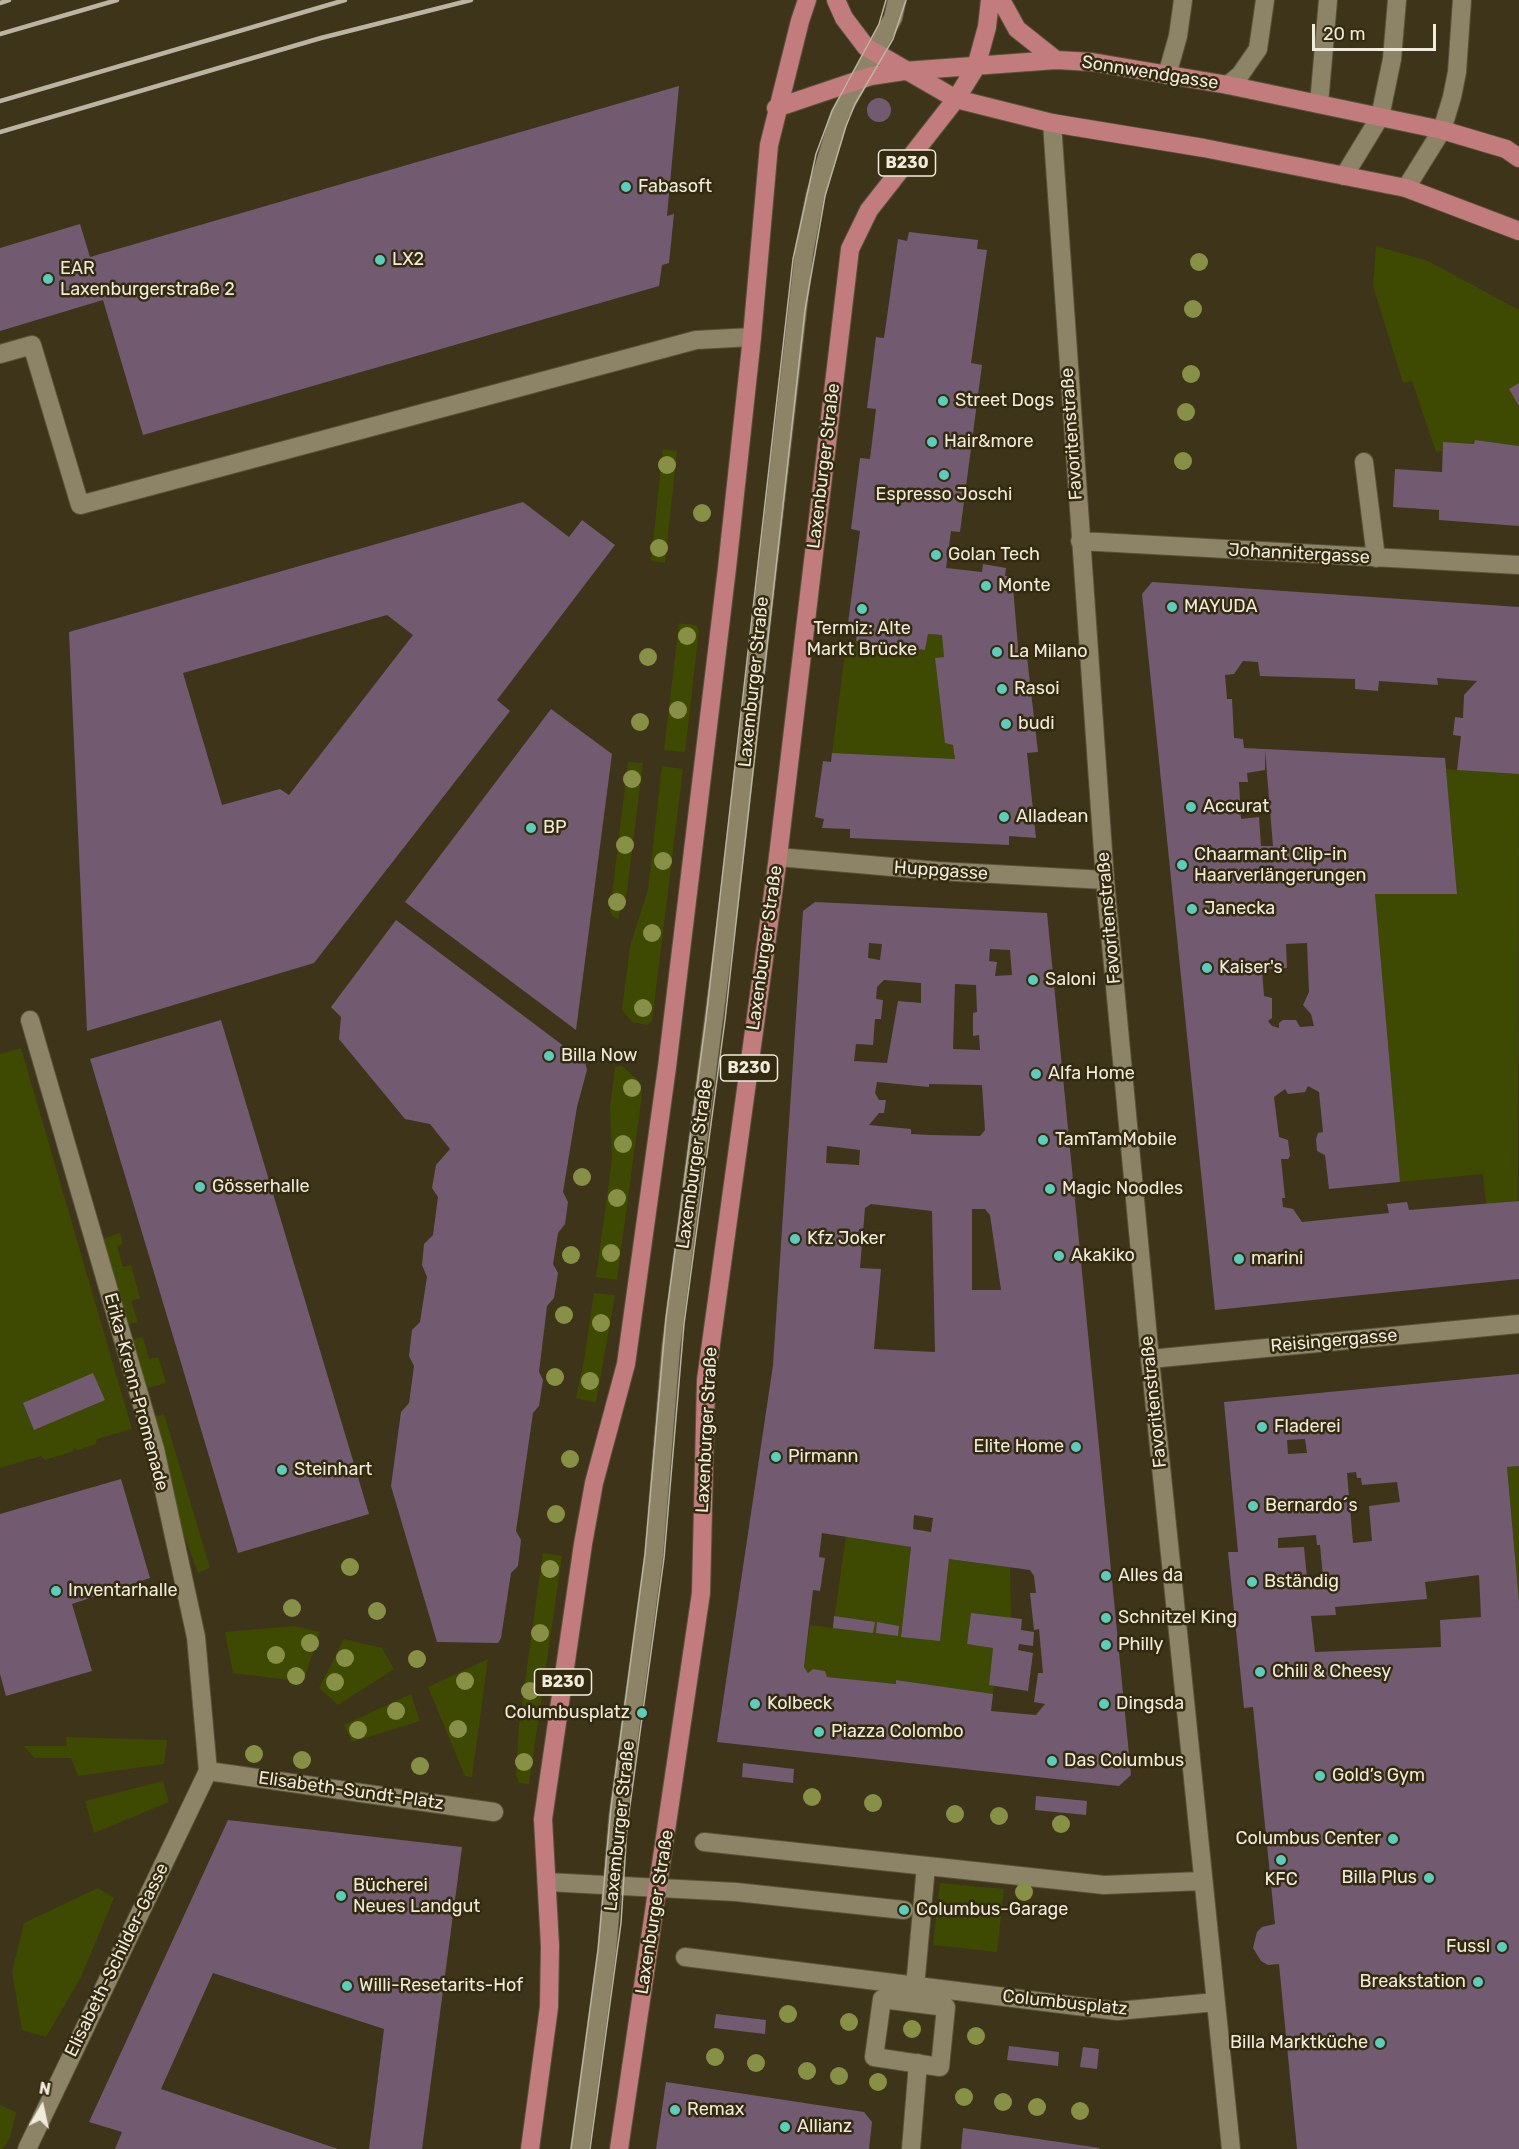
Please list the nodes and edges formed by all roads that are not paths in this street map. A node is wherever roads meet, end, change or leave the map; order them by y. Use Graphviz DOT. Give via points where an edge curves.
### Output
graph roads {
  1 [pos="807,0"];
  2 [pos="836,0"];
  3 [pos="897,0"];
  4 [pos="990,0"];
  5 [pos="1001,0"];
  6 [pos="1184,0"];
  7 [pos="1265,0"];
  8 [pos="1328,0"];
  9 [pos="1397,0"];
  10 [pos="1462,0"];
  11 [pos="874,53"];
  12 [pos="1056,60"];
  13 [pos="976,68"];
  14 [pos="904,71"];
  15 [pos="1167,75"];
  16 [pos="857,80"];
  17 [pos="1227,86"];
  18 [pos="956,99"];
  19 [pos="1319,104"];
  20 [pos="777,108"];
  21 [pos="1380,117"];
  22 [pos="1052,123"];
  23 [pos="1442,130"];
  24 [pos="1519,158"];
  25 [pos="1344,176"];
  26 [pos="1406,188"];
  27 [pos="1519,231"];
  28 [pos="752,337"];
  29 [pos="0,354"];
  30 [pos="1364,462"];
  31 [pos="1080,541"];
  32 [pos="1376,558"];
  33 [pos="1519,565"];
  34 [pos="778,857"];
  35 [pos="1105,880"];
  36 [pos="30,1020"];
  37 [pos="1519,1324"];
  38 [pos="1150,1359"];
  39 [pos="208,1771"];
  40 [pos="494,1812"];
  41 [pos="704,1842"];
  42 [pos="926,1866"];
  43 [pos="1202,1881"];
  44 [pos="547,1882"];
  45 [pos="613,1886"];
  46 [pos="659,1888"];
  47 [pos="904,1910"];
  48 [pos="686,1957"];
  49 [pos="914,1994"];
  50 [pos="1216,2002"];
  51 [pos="918,2063"];
  52 [pos="27,2149"];
  53 [pos="530,2149"];
  54 [pos="579,2149"];
  55 [pos="619,2149"];
  56 [pos="911,2149"];
  57 [pos="1231,2149"];
  1 -- 20 [label="main road, B230"];
  2 -- 11 [label="main road" via="844,18"];
  3 -- 11 [label="street, Laxemburger Straße" via="893,18"];
  4 -- 13 [label="main road, Laxenburger Straße / B230"];
  5 -- 12 [label="main road" via="1017,29"];
  6 -- 15 [label="street"];
  7 -- 17 [label="street" via="1258,49"];
  8 -- 19 [label="street"];
  9 -- 21 [label="street" via="1392,59"];
  10 -- 23 [label="street" via="1457,72"];
  11 -- 14 [label="main road"];
  11 -- 16 [label="street, Laxemburger Straße"];
  12 -- 13 [label="main road, Sonnwendgasse"];
  12 -- 15 [label="main road, Sonnwendgasse"];
  13 -- 14 [label="main road, Sonnwendgasse"];
  13 -- 18 [label="main road, Laxenburger Straße / B230"];
  14 -- 16 [label="main road, Sonnwendgasse"];
  14 -- 18 [label="main road"];
  15 -- 17 [label="main road, Sonnwendgasse"];
  16 -- 20 [label="main road, Sonnwendgasse"];
  16 -- 45 [label="street, Laxemburger Straße" via="829,148 804,253 727,918 671,1347 657,1536 618,1818"];
  17 -- 19 [label="main road, Sonnwendgasse"];
  18 -- 22 [label="main road"];
  18 -- 34 [label="main road, Laxenburger Straße / B230" via="869,210 850,249"];
  19 -- 21 [label="main road, Sonnwendgasse"];
  20 -- 28 [label="main road, B230" via="765,175"];
  21 -- 23 [label="main road, Sonnwendgasse"];
  21 -- 25 [label="street"];
  22 -- 25 [label="main road"];
  22 -- 31 [label="street, Favoritenstraße"];
  23 -- 24 [label="main road, Sonnwendgasse" via="1506,149"];
  23 -- 26 [label="street"];
  25 -- 26 [label="main road"];
  26 -- 27 [label="main road"];
  28 -- 29 [label="street" via="696,340 80,505 32,345"];
  28 -- 44 [label="main road, B230" via="695,854 635,1308 626,1364 594,1483 583,1544 543,1819"];
  30 -- 32 [label="street"];
  31 -- 32 [label="street, Johannitergasse"];
  31 -- 35 [label="street, Favoritenstraße"];
  32 -- 33 [label="street, Johannitergasse"];
  34 -- 35 [label="street, Huppgasse"];
  34 -- 46 [label="main road, Laxenburger Straße / B230" via="706,1380 701,1593"];
  35 -- 38 [label="street, Favoritenstraße"];
  36 -- 39 [label="street, Erika-Krenn-Promenade" via="155,1449 196,1636"];
  37 -- 38 [label="street, Reisingergasse"];
  38 -- 43 [label="street, Favoritenstraße"];
  39 -- 40 [label="street, Elisabeth-Sundt-Platz"];
  39 -- 52 [label="street, Elisabeth-Schilder-Gasse"];
  41 -- 42 [label="street"];
  42 -- 43 [label="street" via="1104,1885"];
  42 -- 49 [label="street"];
  43 -- 50 [label="street"];
  44 -- 45 [label="street"];
  44 -- 53 [label="main road, B230" via="549,2007"];
  45 -- 46 [label="street"];
  45 -- 54 [label="street, Laxemburger Straße"];
  46 -- 47 [label="street"];
  46 -- 55 [label="main road, Laxenburger Straße / B230"];
  48 -- 49 [label="street, Columbusplatz"];
  49 -- 50 [label="street, Columbusplatz" via="1117,2012"];
  49 -- 51 [label="street, Columbusplatz" via="946,2007 940,2067"];
  49 -- 51 [label="street, Columbusplatz" via="882,1999 874,2057"];
  50 -- 57 [label="street"];
  51 -- 56 [label="street"];
}
